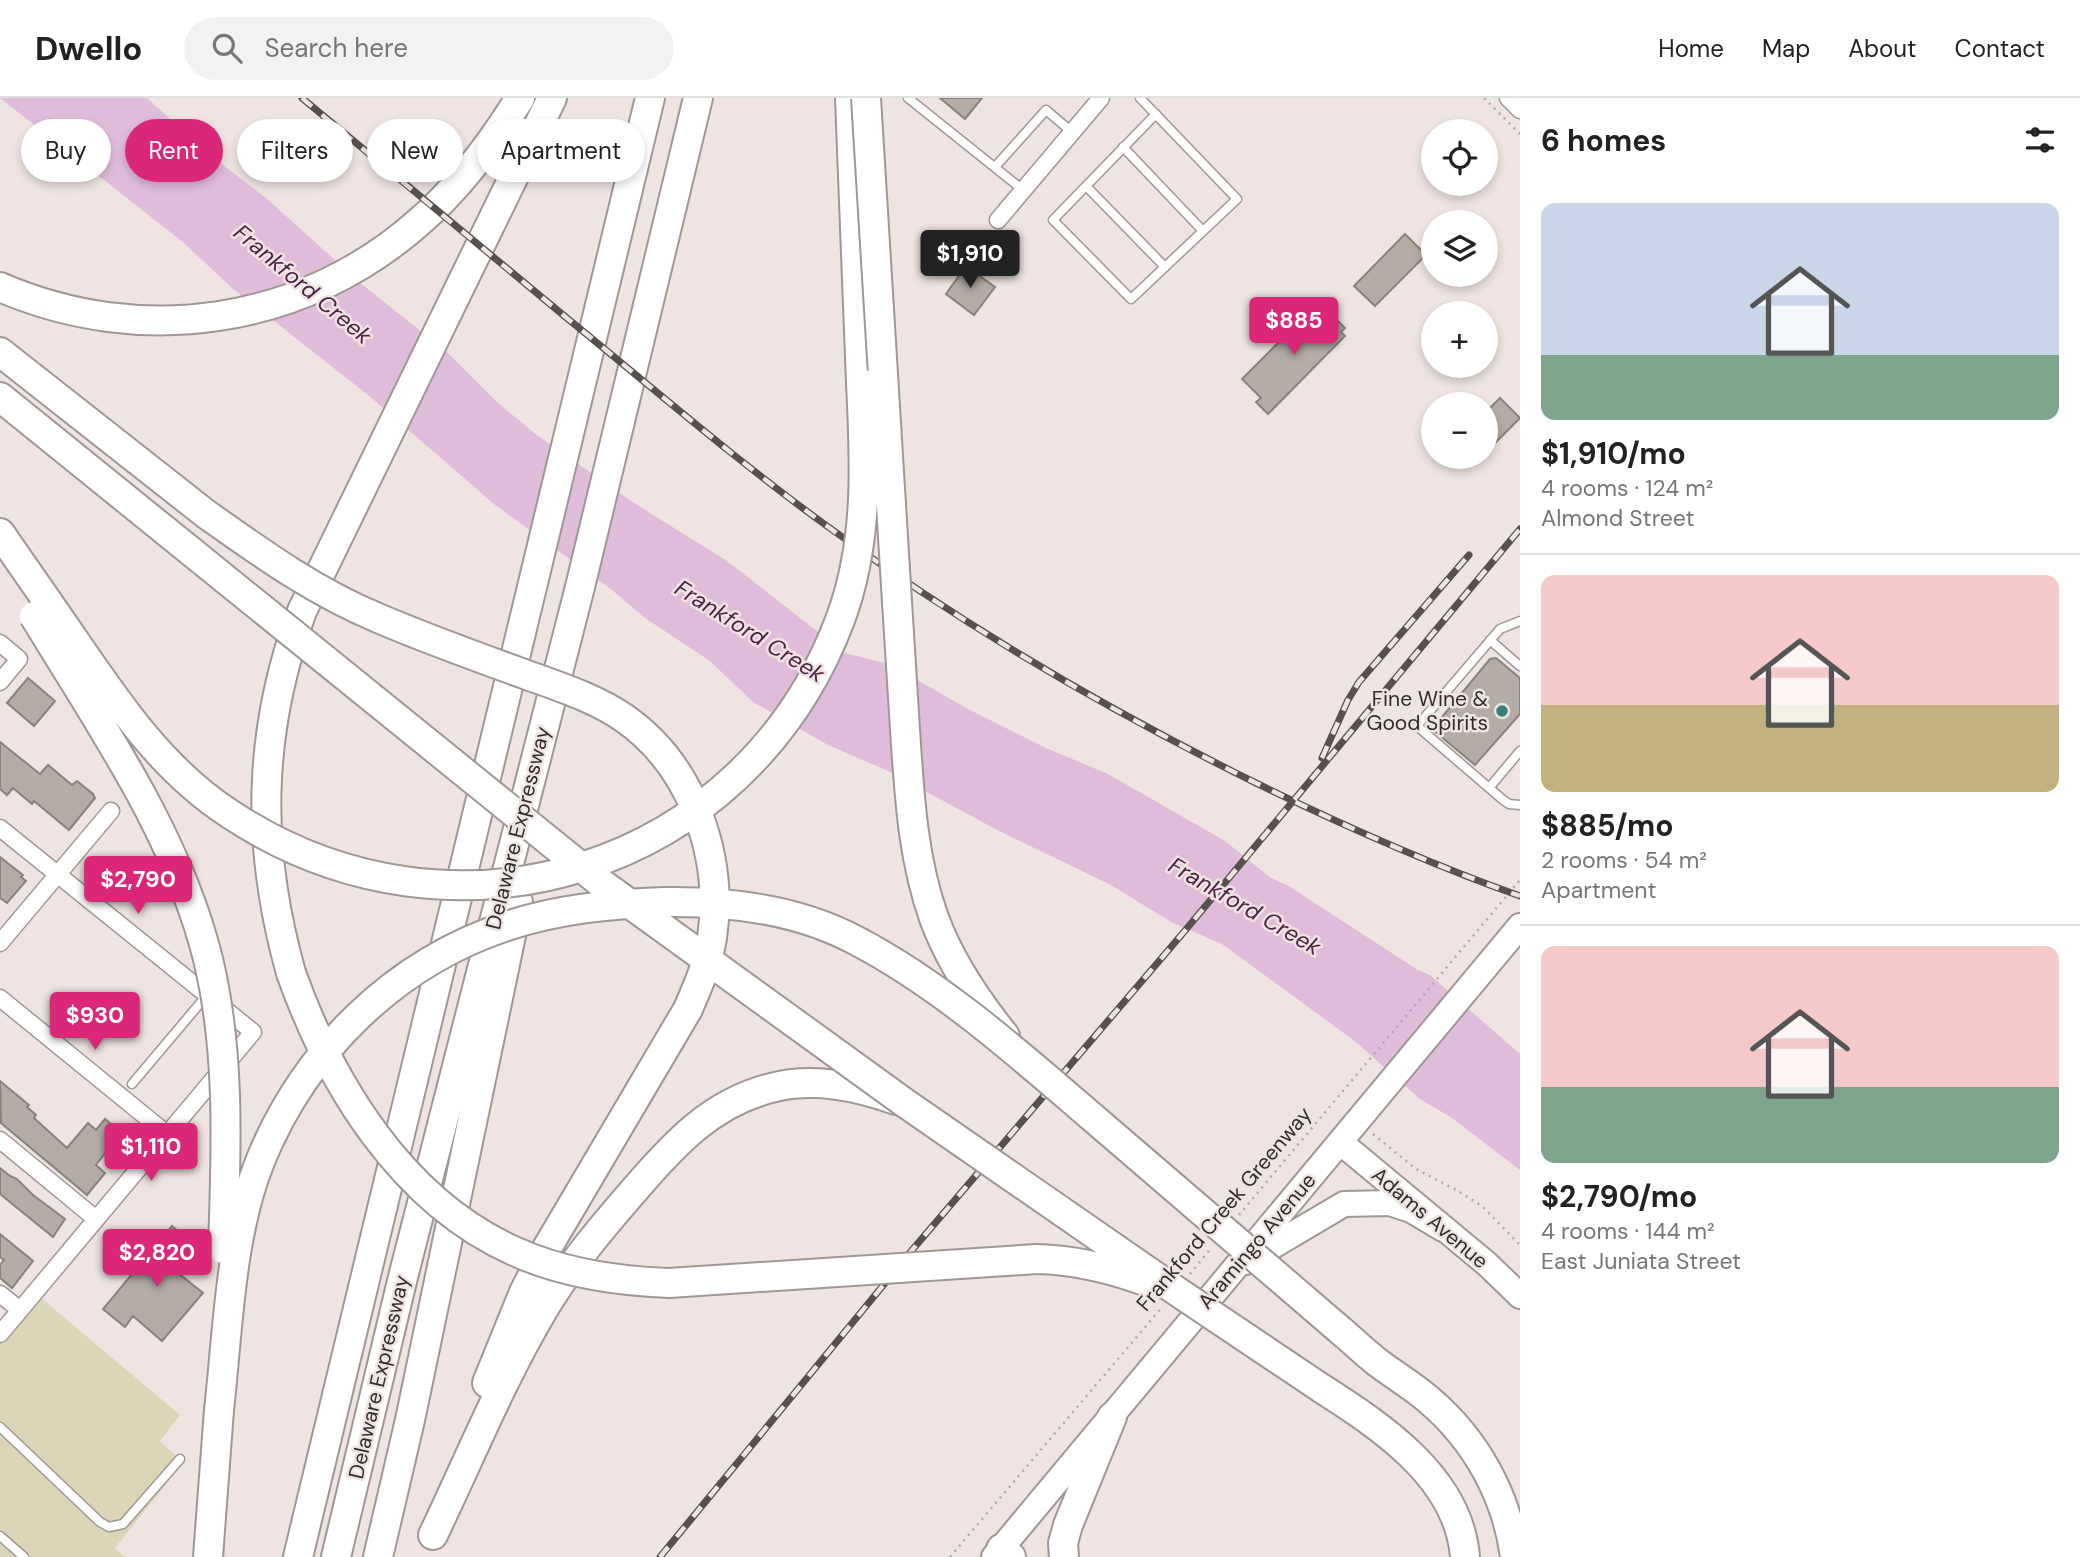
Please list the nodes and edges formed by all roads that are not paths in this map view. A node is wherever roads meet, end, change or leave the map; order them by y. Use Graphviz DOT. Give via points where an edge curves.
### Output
graph roads {
  1 [pos="520,98"];
  2 [pos="552,98"];
  3 [pos="650,98"];
  4 [pos="698,98"];
  5 [pos="850,98"];
  6 [pos="866,98"];
  7 [pos="908,98"];
  8 [pos="1101,98"];
  9 [pos="1140,98"];
  10 [pos="1508,98"];
  11 [pos="1520,110"];
  12 [pos="1156,114"];
  13 [pos="1072,132"];
  14 [pos="1123,147"];
  15 [pos="995,167"];
  16 [pos="1086,186"];
  17 [pos="1023,190"];
  18 [pos="998,220"];
  19 [pos="1203,231"];
  20 [pos="1165,267"];
  21 [pos="0,287"];
  22 [pos="0,352"];
  23 [pos="0,397"];
  24 [pos="0,533"];
  25 [pos="0,559"];
  26 [pos="580,587"];
  27 [pos="42,610"];
  28 [pos="1520,621"];
  29 [pos="1490,640"];
  30 [pos="0,643"];
  31 [pos="1520,666"];
  32 [pos="0,682"];
  33 [pos="1520,751"];
  34 [pos="1489,788"];
  35 [pos="1520,805"];
  36 [pos="111,811"];
  37 [pos="0,828"];
  38 [pos="56,875"];
  39 [pos="1520,926"];
  40 [pos="0,943"];
  41 [pos="207,995"];
  42 [pos="0,998"];
  43 [pos="1025,1060"];
  44 [pos="132,1084"];
  45 [pos="905,1103"];
  46 [pos="167,1134"];
  47 [pos="0,1140"];
  48 [pos="1340,1142"];
  49 [pos="96,1219"];
  50 [pos="1443,1229"];
  51 [pos="1231,1272"];
  52 [pos="1176,1291"];
  53 [pos="0,1294"];
  54 [pos="1520,1296"];
  55 [pos="20,1310"];
  56 [pos="0,1334"];
  57 [pos="1377,1362"];
  58 [pos="219,1410"];
  59 [pos="1112,1417"];
  60 [pos="0,1427"];
  61 [pos="180,1459"];
  62 [pos="0,1536"];
  63 [pos="429,1546"];
  64 [pos="1002,1554"];
  65 [pos="24,1557"];
  66 [pos="208,1557"];
  67 [pos="298,1557"];
  68 [pos="336,1557"];
  69 [pos="378,1557"];
  70 [pos="1063,1557"];
  71 [pos="1465,1557"];
  72 [pos="1496,1557"];
  73 [pos="1515,1557"];
  1 -- 21 [label="highway" via="488,147 420,222 366,262 301,293 231,315 128,321 58,308"];
  2 -- 52 [label="highway, bridge" via="302,611 272,720 266,837 273,896 291,973 330,1065 367,1123 440,1204 514,1252 545,1263 608,1278 669,1283 1067,1260"];
  3 -- 67 [label="highway, Delaware Expressway"];
  4 -- 26 [label="highway, Delaware Expressway"];
  5 -- 27 [label="highway, bridge" via="864,450 858,554 840,619 800,703 760,754 690,815 602,860 511,882 410,883 315,860 228,813 174,769"];
  6 -- 43 [label="highway, bridge" via="915,848 934,919 949,950 985,1010"];
  7 -- 15 [label="lane"];
  8 -- 13 [label="street"];
  9 -- 12 [label="lane"];
  10 -- 11 [label="street"];
  12 -- 14 [label="lane"];
  12 -- 19 [label="lane" via="1237,199"];
  13 -- 15 [label="lane" via="1046,110"];
  13 -- 17 [label="street"];
  14 -- 16 [label="lane"];
  14 -- 19 [label="lane"];
  15 -- 17 [label="lane"];
  16 -- 20 [label="lane"];
  16 -- 20 [label="lane" via="1053,220 1131,299"];
  17 -- 18 [label="street"];
  19 -- 20 [label="lane"];
  22 -- 63 [label="highway, bridge" via="206,514 342,602 574,692 624,718 645,735 678,776 709,845 714,893 707,962 688,1009 524,1292"];
  23 -- 45 [label="highway, bridge" via="601,884"];
  24 -- 27 [label="highway"];
  25 -- 27 [label="highway"];
  26 -- 68 [label="highway, Delaware Expressway" via="406,1264"];
  26 -- 69 [label="highway" via="505,968"];
  27 -- 58 [label="highway, bridge" via="161,833 208,959 225,1098"];
  28 -- 29 [label="lane" via="1500,629"];
  29 -- 31 [label="lane"];
  29 -- 34 [label="lane" via="1417,726"];
  30 -- 32 [label="street" via="19,659"];
  33 -- 34 [label="lane"];
  34 -- 35 [label="lane" via="1508,804"];
  36 -- 38 [label="street"];
  37 -- 38 [label="street"];
  38 -- 40 [label="street"];
  38 -- 41 [label="street"];
  39 -- 48 [label="main road, Aramingo Avenue"];
  41 -- 44 [label="lane"];
  41 -- 46 [label="street" via="253,1032"];
  42 -- 46 [label="street"];
  43 -- 57 [label="highway, bridge"];
  43 -- 58 [label="highway, bridge" via="888,958 816,922 777,911 686,902 591,907 472,938 402,978 372,1002 294,1093 248,1194 234,1269"];
  45 -- 52 [label="highway, bridge"];
  45 -- 63 [label="highway" via="863,1089 794,1084 746,1096 686,1133 593,1238 551,1297 524,1344"];
  46 -- 49 [label="street"];
  47 -- 49 [label="street"];
  48 -- 50 [label="main road, Adams Avenue"];
  48 -- 51 [label="main road, Aramingo Avenue"];
  49 -- 55 [label="street"];
  50 -- 51 [label="main road" via="1390,1203 1343,1204"];
  50 -- 54 [label="main road, Adams Avenue"];
  51 -- 59 [label="main road, Aramingo Avenue"];
  52 -- 71 [label="highway, bridge" via="1368,1418 1430,1475 1451,1511"];
  53 -- 55 [label="street"];
  55 -- 56 [label="street"];
  57 -- 72 [label="highway" via="1460,1452 1488,1515"];
  57 -- 73 [label="highway" via="1429,1399 1479,1457 1500,1495"];
  58 -- 66 [label="highway"];
  59 -- 64 [label="main road, Aramingo Avenue"];
  59 -- 70 [label="highway" via="1068,1525"];
  60 -- 61 [label="lane" via="109,1527 123,1524"];
  62 -- 65 [label="lane"];
}
